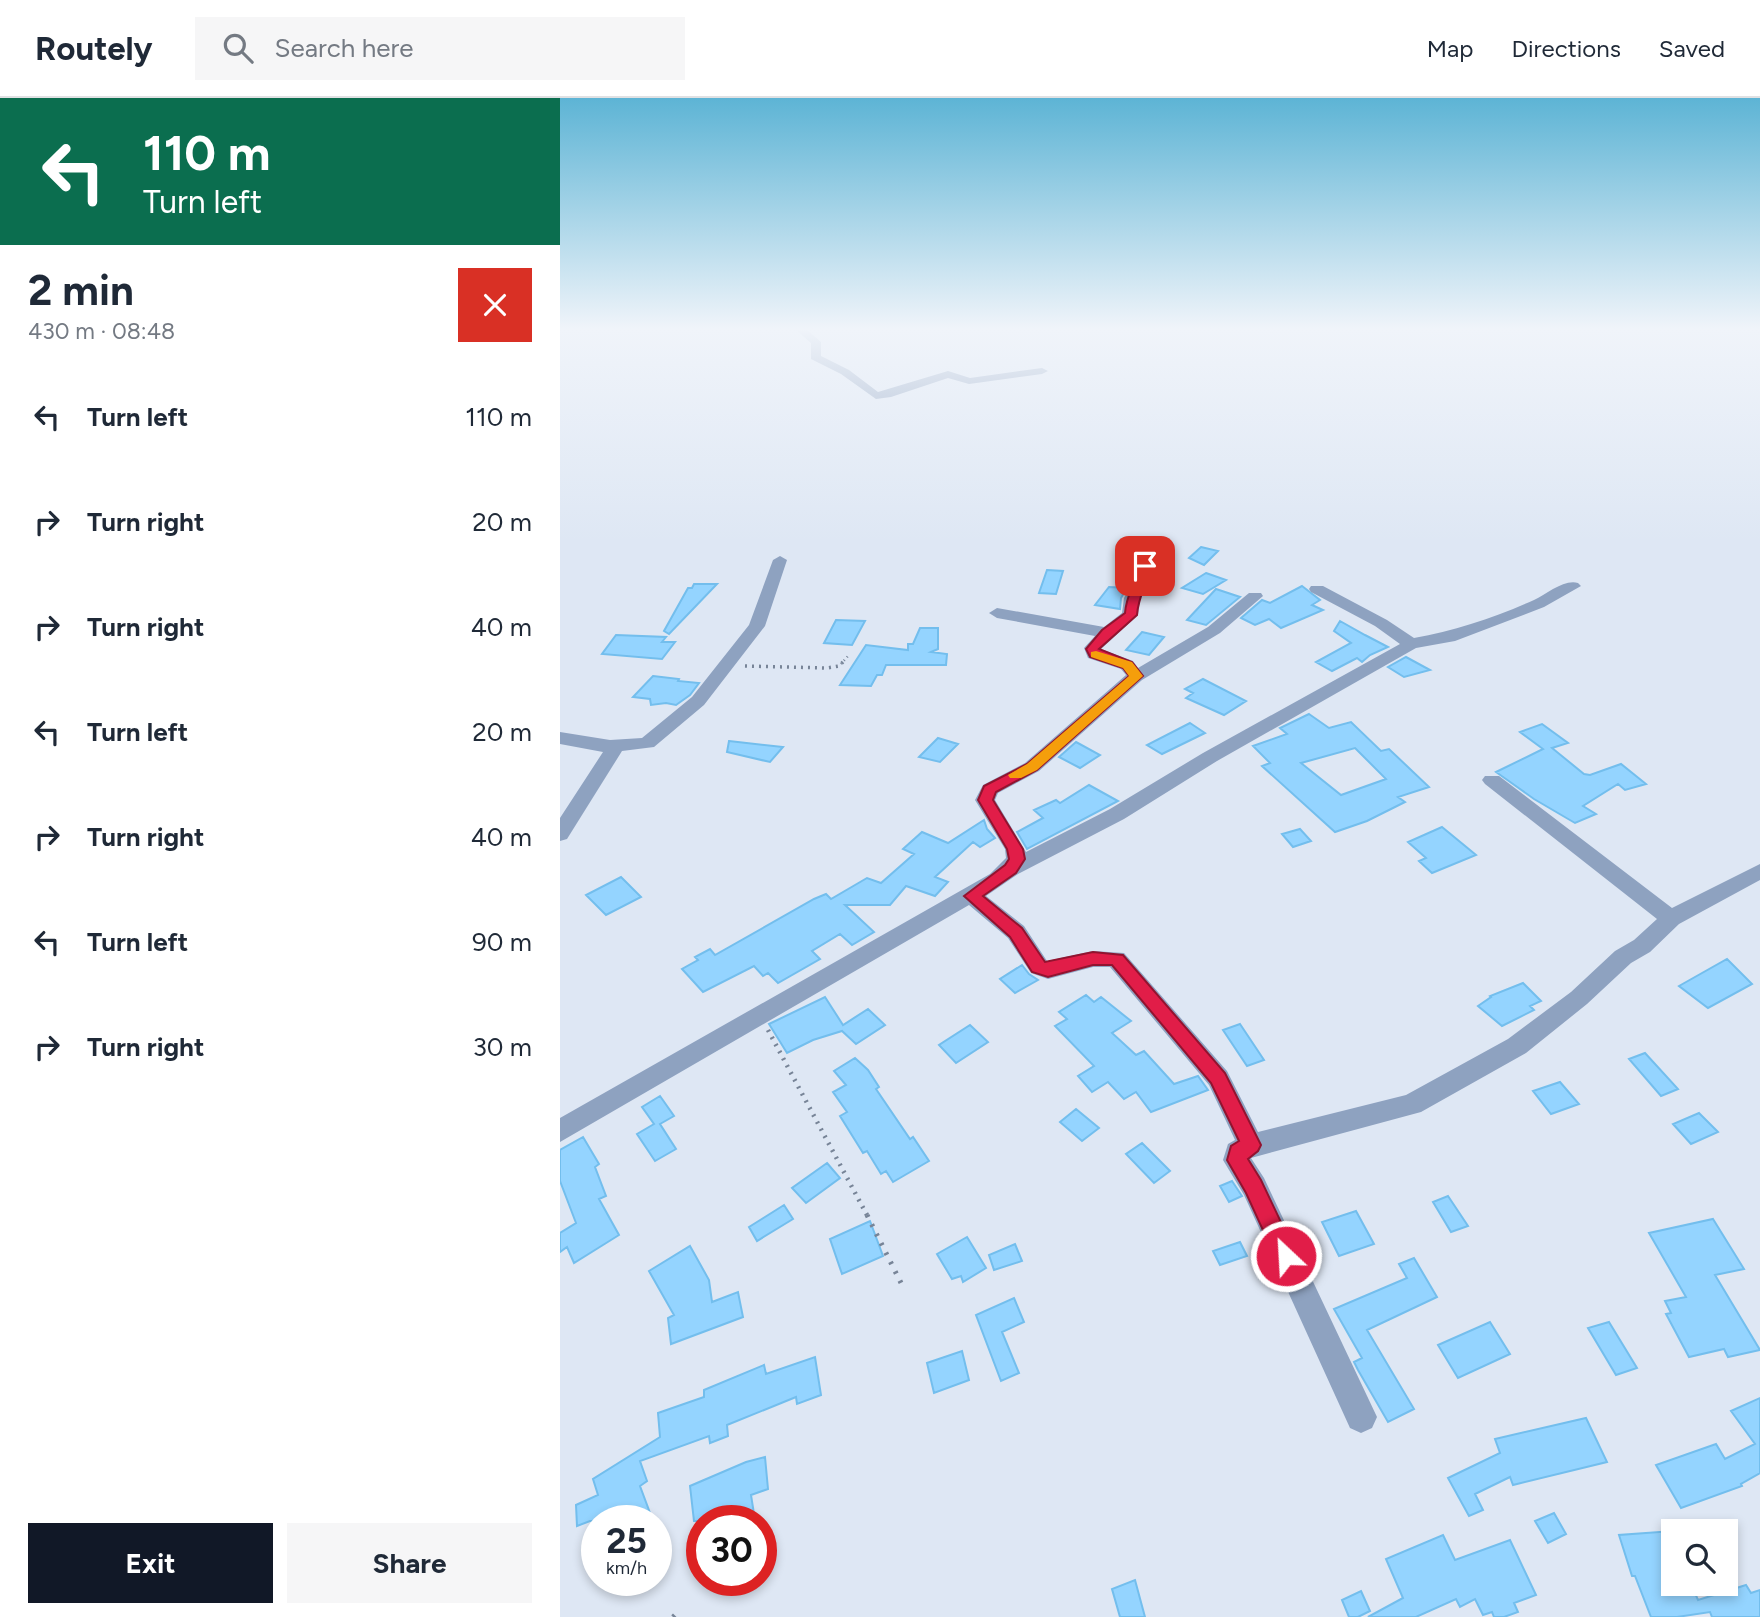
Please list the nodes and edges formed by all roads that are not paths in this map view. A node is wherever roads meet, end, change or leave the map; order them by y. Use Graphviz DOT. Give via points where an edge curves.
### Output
graph roads {
  1 [pos="1148,550"];
  2 [pos="780,560"];
  3 [pos="1573,586"];
  4 [pos="1317,589"];
  5 [pos="1255,596"];
  6 [pos="997,613"];
  7 [pos="1107,633"];
  8 [pos="1411,644"];
  9 [pos="1136,676"];
  10 [pos="560,738"];
  11 [pos="610,746"];
  12 [pos="1492,780"];
  13 [pos="560,834"];
  14 [pos="1010,869"];
  15 [pos="1760,872"];
  16 [pos="972,896"];
  17 [pos="1671,918"];
  18 [pos="560,1131"];
  19 [pos="1251,1145"];
  20 [pos="1361,1417"];
  1 -- 7 [label="street" via="1130,615"];
  2 -- 11 [label="street" via="757,626 698,701 642,745"];
  3 -- 8 [label="street" via="1449,637"];
  4 -- 8 [label="street"];
  5 -- 9 [label="street" via="1214,630"];
  6 -- 7 [label="street"];
  7 -- 9 [label="street" via="1092,652 1128,665"];
  8 -- 14 [label="street" via="1117,814"];
  9 -- 14 [label="street" via="1032,767 990,789 985,800 1015,849 1017,859"];
  10 -- 11 [label="street"];
  11 -- 13 [label="street" via="611,755"];
  12 -- 17 [label="street"];
  14 -- 16 [label="street"];
  15 -- 17 [label="street"];
  16 -- 18 [label="street"];
  16 -- 19 [label="street" via="1016,933 1038,967 1048,970 1093,958 1116,959 1218,1078"];
  17 -- 19 [label="street" via="1517,1046 1412,1104"];
  19 -- 20 [label="street" via="1238,1152 1237,1160 1254,1187"];
}
